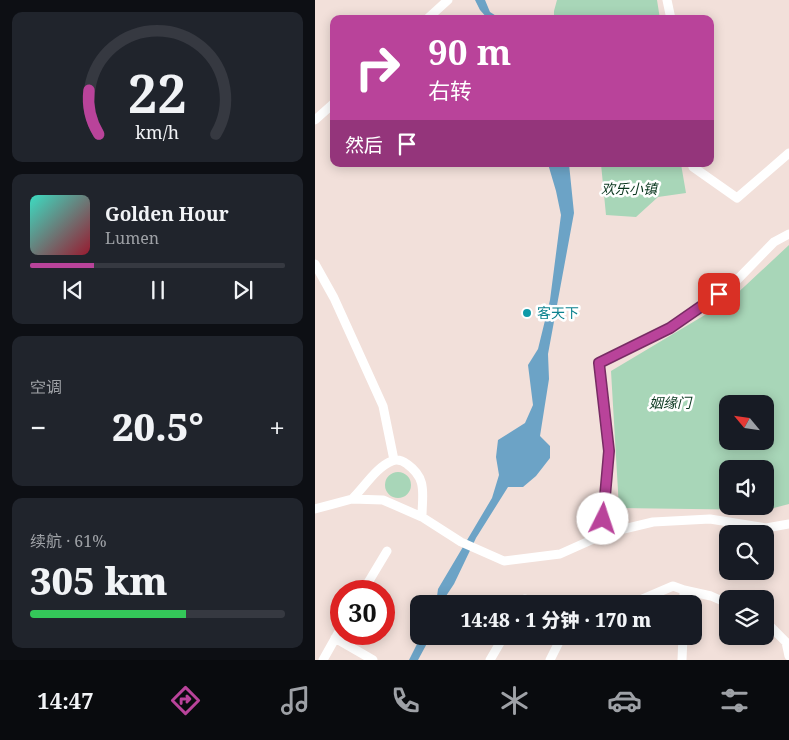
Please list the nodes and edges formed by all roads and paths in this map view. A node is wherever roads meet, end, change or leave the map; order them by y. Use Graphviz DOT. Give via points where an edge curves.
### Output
graph roads {
  1 [pos="448,0"];
  2 [pos="667,0"];
  3 [pos="431,15"];
  4 [pos="670,15"];
  5 [pos="330,107"];
  6 [pos="315,120"];
  7 [pos="789,154"];
  8 [pos="693,167"];
  9 [pos="789,234"];
  10 [pos="315,264"];
  11 [pos="393,460"];
  12 [pos="352,499"];
  13 [pos="315,510"];
  14 [pos="421,517"];
  15 [pos="789,524"];
  16 [pos="602,536"];
  17 [pos="387,551"];
  18 [pos="370,580"];
  19 [pos="684,590"];
  20 [pos="652,595"];
  21 [pos="684,595"];
  22 [pos="719,600"];
  23 [pos="774,630"];
  24 [pos="331,645"];
  25 [pos="347,645"];
  26 [pos="499,645"];
  27 [pos="558,645"];
  28 [pos="683,645"];
  29 [pos="789,656"];
  30 [pos="323,660"];
  31 [pos="373,660"];
  32 [pos="490,660"];
  33 [pos="550,660"];
  34 [pos="682,660"];
  1 -- 3 [label="street"];
  2 -- 4 [label="street"];
  5 -- 6 [label="street"];
  7 -- 8 [label="street" via="737,198"];
  9 -- 16 [label="street" via="774,242 735,282 670,328 599,363 609,451"];
  10 -- 11 [label="street" via="383,406"];
  11 -- 12 [label="street"];
  11 -- 14 [label="street" via="403,461 422,479"];
  12 -- 13 [label="street"];
  12 -- 14 [label="street" via="383,500"];
  14 -- 16 [label="street" via="461,542 504,561 560,554"];
  15 -- 16 [label="street" via="766,528 710,519 653,522"];
  17 -- 18 [label="street"];
  19 -- 20 [label="street" via="673,586"];
  19 -- 21 [label="street"];
  19 -- 22 [label="street"];
  23 -- 29 [label="street" via="786,642"];
  24 -- 30 [label="street"];
  25 -- 31 [label="street"];
  26 -- 32 [label="street"];
  27 -- 33 [label="street"];
  28 -- 34 [label="street"];
}
